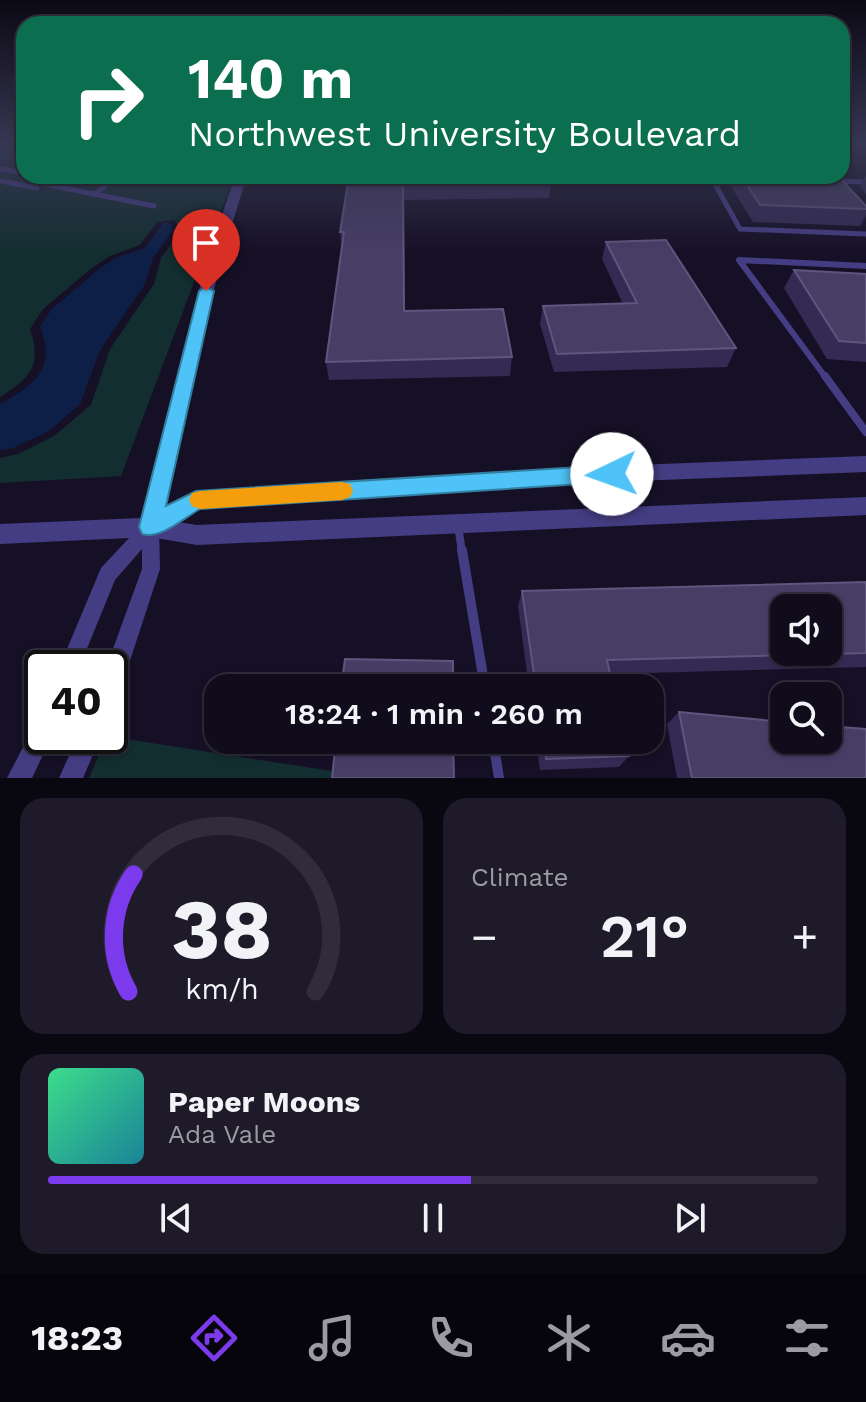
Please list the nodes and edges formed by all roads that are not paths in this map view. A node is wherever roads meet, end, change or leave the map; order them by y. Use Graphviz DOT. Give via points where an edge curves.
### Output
graph roads {
  1 [pos="0,181"];
  2 [pos="44,184"];
  3 [pos="107,184"];
  4 [pos="238,184"];
  5 [pos="715,184"];
  6 [pos="841,184"];
  7 [pos="37,188"];
  8 [pos="847,191"];
  9 [pos="95,194"];
  10 [pos="154,206"];
  11 [pos="866,234"];
  12 [pos="866,266"];
  13 [pos="866,432"];
  14 [pos="866,464"];
  15 [pos="866,506"];
  16 [pos="458,525"];
  17 [pos="150,527"];
  18 [pos="0,534"];
  19 [pos="76,650"];
  20 [pos="123,650"];
  21 [pos="483,674"];
  22 [pos="32,754"];
  23 [pos="82,754"];
  24 [pos="495,754"];
  25 [pos="19,778"];
  26 [pos="71,778"];
  27 [pos="499,778"];
  1 -- 7 [label="lane"];
  2 -- 9 [label="lane"];
  3 -- 9 [label="lane"];
  4 -- 17 [label="street" via="213,263"];
  5 -- 11 [label="lane" via="740,229"];
  6 -- 8 [label="lane"];
  9 -- 10 [label="lane"];
  12 -- 13 [label="lane" via="739,260"];
  14 -- 17 [label="street" via="559,476 196,500"];
  15 -- 16 [label="street"];
  16 -- 17 [label="street" via="197,535"];
  16 -- 21 [label="lane"];
  17 -- 18 [label="street"];
  17 -- 19 [label="street" via="108,574"];
  17 -- 20 [label="street" via="151,569"];
  22 -- 25 [label="street"];
  23 -- 26 [label="street"];
  24 -- 27 [label="lane"];
}
